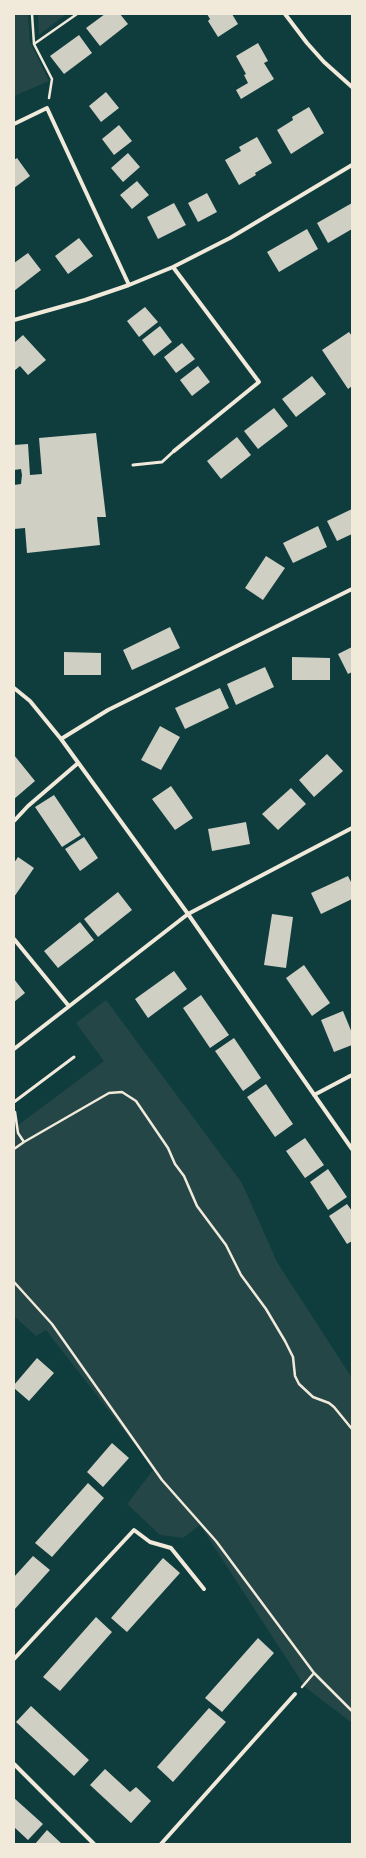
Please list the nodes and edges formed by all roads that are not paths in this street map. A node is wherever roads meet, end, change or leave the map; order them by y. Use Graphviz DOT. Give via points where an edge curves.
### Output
graph roads {
  1 [pos="285,14"];
  2 [pos="352,87"];
  3 [pos="14,124"];
  4 [pos="352,164"];
  5 [pos="173,268"];
  6 [pos="129,285"];
  7 [pos="14,320"];
  8 [pos="174,451"];
  9 [pos="134,465"];
  10 [pos="352,588"];
  11 [pos="14,688"];
  12 [pos="61,739"];
  13 [pos="78,764"];
  14 [pos="14,821"];
  15 [pos="352,828"];
  16 [pos="188,914"];
  17 [pos="14,939"];
  18 [pos="68,1005"];
  19 [pos="14,1049"];
  20 [pos="74,1057"];
  21 [pos="352,1075"];
  22 [pos="314,1095"];
  23 [pos="14,1102"];
  24 [pos="352,1149"];
  25 [pos="204,1589"];
  26 [pos="14,1659"];
  27 [pos="295,1694"];
  28 [pos="14,1764"];
  29 [pos="94,1844"];
  30 [pos="161,1844"];
  1 -- 2 [label="street" via="324,62"];
  3 -- 6 [label="street" via="47,108"];
  4 -- 5 [label="street" via="230,238"];
  5 -- 6 [label="street"];
  5 -- 8 [label="street" via="259,382"];
  6 -- 7 [label="street"];
  8 -- 9 [label="lane" via="162,462"];
  10 -- 12 [label="street" via="108,710"];
  11 -- 12 [label="street" via="30,701"];
  12 -- 13 [label="street"];
  13 -- 14 [label="street"];
  13 -- 16 [label="street"];
  15 -- 16 [label="street"];
  16 -- 18 [label="street"];
  16 -- 22 [label="street"];
  17 -- 18 [label="street"];
  18 -- 19 [label="street"];
  20 -- 23 [label="lane"];
  21 -- 22 [label="street"];
  22 -- 24 [label="street"];
  25 -- 26 [label="street" via="170,1548 150,1542 134,1530"];
  27 -- 30 [label="street"];
  28 -- 29 [label="street"];
}
